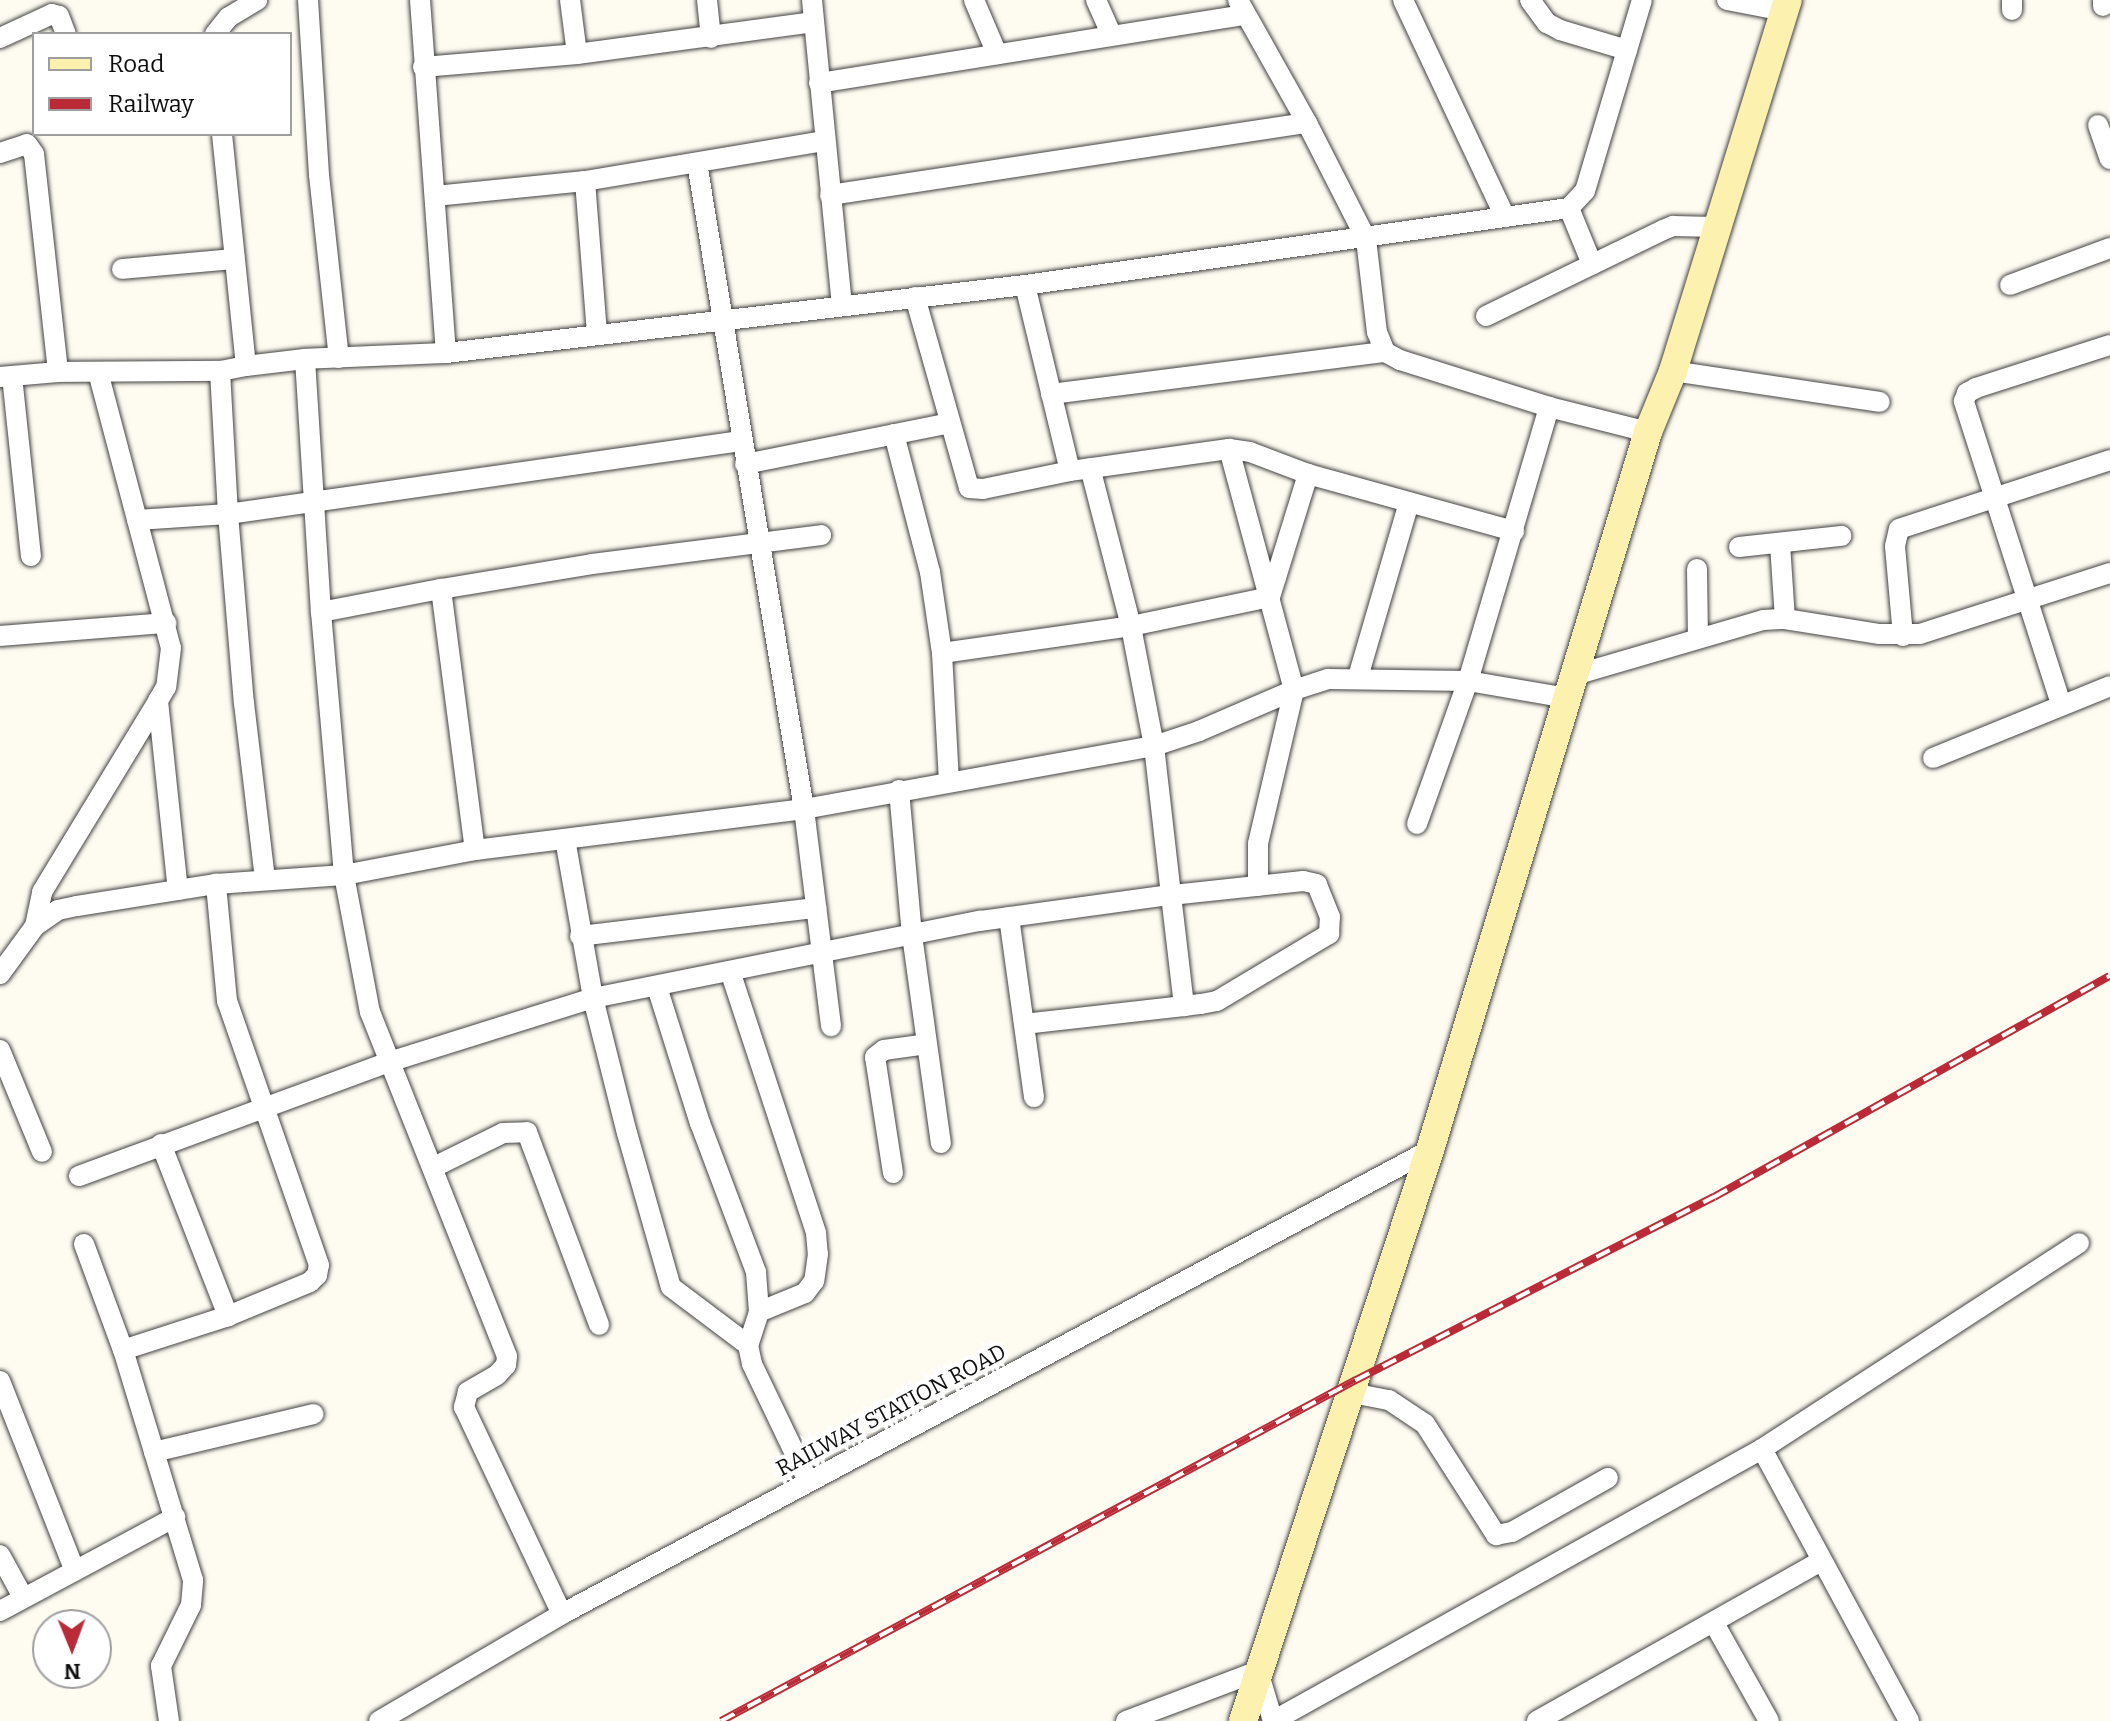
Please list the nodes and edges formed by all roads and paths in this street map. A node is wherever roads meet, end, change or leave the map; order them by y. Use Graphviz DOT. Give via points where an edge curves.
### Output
graph roads {
  1 [pos="257,0"];
  2 [pos="308,0"];
  3 [pos="420,0"];
  4 [pos="570,0"];
  5 [pos="707,0"];
  6 [pos="812,0"];
  7 [pos="974,0"];
  8 [pos="1096,0"];
  9 [pos="1403,0"];
  10 [pos="1530,0"];
  11 [pos="1642,0"];
  12 [pos="1727,0"];
  13 [pos="1786,6"];
  14 [pos="1242,8"];
  15 [pos="814,22"];
  16 [pos="65,32"];
  17 [pos="217,32"];
  18 [pos="1111,34"];
  19 [pos="0,38"];
  20 [pos="711,38"];
  21 [pos="1627,50"];
  22 [pos="577,54"];
  23 [pos="997,54"];
  24 [pos="423,67"];
  25 [pos="819,83"];
  26 [pos="1307,123"];
  27 [pos="2098,125"];
  28 [pos="222,136"];
  29 [pos="825,141"];
  30 [pos="0,153"];
  31 [pos="2110,159"];
  32 [pos="697,163"];
  33 [pos="585,181"];
  34 [pos="830,195"];
  35 [pos="435,196"];
  36 [pos="1569,208"];
  37 [pos="1505,217"];
  38 [pos="1715,227"];
  39 [pos="1366,239"];
  40 [pos="2110,248"];
  41 [pos="235,259"];
  42 [pos="1592,264"];
  43 [pos="122,269"];
  44 [pos="1025,285"];
  45 [pos="2010,285"];
  46 [pos="915,297"];
  47 [pos="842,305"];
  48 [pos="1486,316"];
  49 [pos="723,321"];
  50 [pos="597,335"];
  51 [pos="2110,345"];
  52 [pos="1385,352"];
  53 [pos="446,353"];
  54 [pos="339,358"];
  55 [pos="305,359"];
  56 [pos="246,366"];
  57 [pos="220,371"];
  58 [pos="1673,371"];
  59 [pos="58,372"];
  60 [pos="98,372"];
  61 [pos="6,376"];
  62 [pos="1051,394"];
  63 [pos="1880,402"];
  64 [pos="1549,407"];
  65 [pos="950,423"];
  66 [pos="1648,432"];
  67 [pos="894,434"];
  68 [pos="741,441"];
  69 [pos="1229,449"];
  70 [pos="2110,460"];
  71 [pos="745,464"];
  72 [pos="1080,469"];
  73 [pos="1308,474"];
  74 [pos="1995,495"];
  75 [pos="317,501"];
  76 [pos="1409,503"];
  77 [pos="228,514"];
  78 [pos="137,520"];
  79 [pos="1514,531"];
  80 [pos="821,535"];
  81 [pos="1841,536"];
  82 [pos="758,541"];
  83 [pos="1780,544"];
  84 [pos="1739,547"];
  85 [pos="31,556"];
  86 [pos="1697,569"];
  87 [pos="2110,573"];
  88 [pos="441,589"];
  89 [pos="1270,597"];
  90 [pos="2030,599"];
  91 [pos="321,612"];
  92 [pos="1785,619"];
  93 [pos="166,623"];
  94 [pos="1131,626"];
  95 [pos="0,636"];
  96 [pos="1903,636"];
  97 [pos="1698,638"];
  98 [pos="942,653"];
  99 [pos="1358,677"];
  100 [pos="1468,681"];
  101 [pos="1571,686"];
  102 [pos="2110,686"];
  103 [pos="1294,690"];
  104 [pos="158,701"];
  105 [pos="2061,704"];
  106 [pos="1154,746"];
  107 [pos="1933,758"];
  108 [pos="949,781"];
  109 [pos="899,790"];
  110 [pos="804,809"];
  111 [pos="1417,824"];
  112 [pos="565,839"];
  113 [pos="475,850"];
  114 [pos="344,875"];
  115 [pos="265,880"];
  116 [pos="216,884"];
  117 [pos="1258,886"];
  118 [pos="178,890"];
  119 [pos="1171,895"];
  120 [pos="816,908"];
  121 [pos="1009,917"];
  122 [pos="35,926"];
  123 [pos="912,935"];
  124 [pos="580,936"];
  125 [pos="821,950"];
  126 [pos="730,971"];
  127 [pos="0,974"];
  128 [pos="657,987"];
  129 [pos="593,998"];
  130 [pos="1184,1006"];
  131 [pos="1024,1024"];
  132 [pos="831,1026"];
  133 [pos="927,1044"];
  134 [pos="0,1050"];
  135 [pos="389,1062"];
  136 [pos="1034,1097"];
  137 [pos="263,1111"];
  138 [pos="941,1143"];
  139 [pos="161,1144"];
  140 [pos="1430,1150"];
  141 [pos="42,1152"];
  142 [pos="434,1167"];
  143 [pos="893,1173"];
  144 [pos="79,1176"];
  145 [pos="2079,1243"];
  146 [pos="84,1244"];
  147 [pos="759,1312"];
  148 [pos="228,1316"];
  149 [pos="599,1325"];
  150 [pos="748,1345"];
  151 [pos="123,1350"];
  152 [pos="0,1381"];
  153 [pos="1352,1393"];
  154 [pos="314,1414"];
  155 [pos="1762,1449"];
  156 [pos="154,1452"];
  157 [pos="1608,1478"];
  158 [pos="808,1481"];
  159 [pos="175,1517"];
  160 [pos="0,1555"];
  161 [pos="1821,1561"];
  162 [pos="74,1569"];
  163 [pos="23,1597"];
  164 [pos="0,1611"];
  165 [pos="562,1614"];
  166 [pos="1714,1623"];
  167 [pos="1258,1671"];
  168 [pos="169,1721"];
  169 [pos="379,1721"];
  170 [pos="1126,1721"];
  171 [pos="1243,1721"];
  172 [pos="1273,1721"];
  173 [pos="1537,1721"];
  174 [pos="1769,1721"];
  175 [pos="1909,1721"];
  1 -- 17 [label="street" via="229,17"];
  2 -- 54 [label="street" via="319,175"];
  3 -- 24 [label="street"];
  4 -- 22 [label="street"];
  5 -- 20 [label="street"];
  6 -- 15 [label="street"];
  7 -- 23 [label="street"];
  8 -- 18 [label="street"];
  9 -- 37 [label="street"];
  10 -- 21 [label="street" via="1547,23 1560,30"];
  11 -- 21 [label="street"];
  12 -- 13 [label="street"];
  13 -- 38 [label="main road"];
  14 -- 18 [label="street"];
  14 -- 26 [label="street"];
  15 -- 20 [label="street"];
  15 -- 25 [label="street"];
  16 -- 19 [label="street" via="59,16 52,14"];
  18 -- 23 [label="street"];
  20 -- 22 [label="street"];
  21 -- 36 [label="street" via="1585,191"];
  22 -- 24 [label="street"];
  23 -- 25 [label="street"];
  24 -- 35 [label="street"];
  25 -- 29 [label="street"];
  26 -- 34 [label="street"];
  26 -- 39 [label="street"];
  27 -- 31 [label="street"];
  28 -- 41 [label="street"];
  29 -- 32 [label="street"];
  29 -- 34 [label="street"];
  30 -- 59 [label="street" via="27,144 34,154"];
  32 -- 33 [label="street"];
  32 -- 49 [label="street"];
  33 -- 35 [label="street"];
  33 -- 50 [label="street"];
  34 -- 47 [label="street"];
  35 -- 53 [label="street"];
  36 -- 37 [label="street"];
  36 -- 42 [label="street"];
  37 -- 39 [label="street"];
  38 -- 42 [label="street" via="1673,226"];
  38 -- 58 [label="main road"];
  39 -- 44 [label="street"];
  39 -- 52 [label="street" via="1377,332"];
  40 -- 45 [label="street"];
  41 -- 43 [label="street"];
  41 -- 56 [label="street"];
  42 -- 48 [label="street"];
  44 -- 46 [label="street"];
  44 -- 62 [label="street"];
  46 -- 47 [label="street"];
  46 -- 65 [label="street"];
  47 -- 49 [label="street"];
  49 -- 50 [label="street"];
  49 -- 68 [label="street"];
  50 -- 53 [label="street"];
  51 -- 74 [label="street" via="1967,393 1965,410"];
  52 -- 62 [label="street"];
  52 -- 64 [label="street"];
  53 -- 54 [label="street"];
  54 -- 55 [label="street"];
  55 -- 56 [label="street"];
  55 -- 75 [label="street"];
  56 -- 57 [label="street"];
  57 -- 60 [label="street"];
  57 -- 77 [label="street"];
  58 -- 63 [label="street"];
  58 -- 66 [label="main road"];
  59 -- 60 [label="street"];
  59 -- 61 [label="street"];
  60 -- 78 [label="street"];
  61 -- 85 [label="street"];
  62 -- 72 [label="street"];
  64 -- 66 [label="street"];
  64 -- 79 [label="street"];
  65 -- 67 [label="street"];
  65 -- 72 [label="street" via="969,488"];
  66 -- 101 [label="main road"];
  67 -- 71 [label="street"];
  67 -- 98 [label="street" via="924,544"];
  68 -- 71 [label="street"];
  68 -- 75 [label="street"];
  69 -- 72 [label="street"];
  69 -- 73 [label="street"];
  69 -- 89 [label="street"];
  70 -- 74 [label="street"];
  71 -- 82 [label="street"];
  72 -- 94 [label="street"];
  73 -- 76 [label="street"];
  73 -- 89 [label="street"];
  74 -- 90 [label="street"];
  74 -- 96 [label="street" via="1899,529 1895,546"];
  75 -- 77 [label="street"];
  75 -- 91 [label="street"];
  76 -- 79 [label="street"];
  76 -- 99 [label="street"];
  77 -- 78 [label="street"];
  77 -- 115 [label="street"];
  78 -- 93 [label="street"];
  79 -- 100 [label="street"];
  80 -- 82 [label="street"];
  81 -- 83 [label="street"];
  82 -- 88 [label="street"];
  82 -- 110 [label="street"];
  83 -- 84 [label="street"];
  83 -- 92 [label="street"];
  86 -- 97 [label="street"];
  87 -- 90 [label="street"];
  88 -- 91 [label="street"];
  88 -- 113 [label="street"];
  89 -- 94 [label="street"];
  89 -- 103 [label="street"];
  90 -- 96 [label="street"];
  90 -- 105 [label="street"];
  91 -- 114 [label="street"];
  92 -- 96 [label="street"];
  92 -- 97 [label="street" via="1740,624"];
  93 -- 95 [label="street"];
  93 -- 104 [label="street" via="170,663"];
  94 -- 98 [label="street"];
  94 -- 106 [label="street"];
  97 -- 101 [label="street"];
  98 -- 108 [label="street"];
  99 -- 100 [label="street"];
  99 -- 103 [label="street" via="1328,679"];
  100 -- 101 [label="street"];
  100 -- 111 [label="street"];
  101 -- 140 [label="main road"];
  102 -- 105 [label="street"];
  103 -- 106 [label="street"];
  103 -- 117 [label="street" via="1258,844"];
  104 -- 118 [label="street"];
  104 -- 122 [label="street" via="42,892"];
  105 -- 107 [label="street"];
  106 -- 108 [label="street"];
  106 -- 119 [label="street"];
  108 -- 109 [label="street"];
  109 -- 110 [label="street"];
  109 -- 123 [label="street"];
  110 -- 112 [label="street"];
  110 -- 120 [label="street"];
  112 -- 113 [label="street"];
  112 -- 124 [label="street"];
  113 -- 114 [label="street"];
  114 -- 115 [label="street"];
  114 -- 135 [label="street" via="359,968"];
  115 -- 116 [label="street"];
  116 -- 118 [label="street"];
  116 -- 137 [label="street" via="227,1001"];
  117 -- 119 [label="street"];
  117 -- 130 [label="street" via="1317,884 1330,917 1329,934 1217,1001"];
  118 -- 122 [label="street" via="58,910"];
  119 -- 121 [label="street"];
  119 -- 130 [label="street"];
  120 -- 124 [label="street"];
  120 -- 125 [label="street"];
  121 -- 123 [label="street"];
  121 -- 131 [label="street"];
  122 -- 127 [label="street"];
  123 -- 125 [label="street"];
  123 -- 133 [label="street"];
  124 -- 129 [label="street"];
  125 -- 126 [label="street"];
  125 -- 132 [label="street"];
  126 -- 128 [label="street"];
  126 -- 147 [label="street" via="816,1233 818,1254 814,1281 805,1293"];
  128 -- 129 [label="street"];
  128 -- 147 [label="street" via="700,1123 751,1253"];
  129 -- 135 [label="street"];
  129 -- 150 [label="street" via="671,1287"];
  130 -- 131 [label="street"];
  131 -- 136 [label="street"];
  133 -- 138 [label="street"];
  133 -- 143 [label="street" via="884,1050 875,1057"];
  134 -- 141 [label="street"];
  135 -- 137 [label="street"];
  135 -- 142 [label="street"];
  137 -- 139 [label="street"];
  137 -- 148 [label="street" via="319,1265 310,1282"];
  139 -- 144 [label="street"];
  139 -- 148 [label="street"];
  140 -- 153 [label="main road"];
  140 -- 158 [label="street, RAILWAY STATION ROAD"];
  142 -- 149 [label="street" via="503,1133 527,1132"];
  142 -- 165 [label="street" via="507,1356 497,1375 468,1392 464,1407"];
  145 -- 155 [label="street"];
  146 -- 151 [label="street"];
  147 -- 150 [label="street"];
  148 -- 151 [label="street"];
  150 -- 158 [label="street" via="760,1385"];
  151 -- 156 [label="street"];
  152 -- 162 [label="street"];
  153 -- 157 [label="street" via="1389,1400 1425,1424 1496,1535 1512,1532"];
  153 -- 167 [label="main road"];
  154 -- 156 [label="street"];
  155 -- 161 [label="street"];
  155 -- 172 [label="street"];
  156 -- 159 [label="street"];
  158 -- 165 [label="street, RAILWAY STATION ROAD"];
  159 -- 162 [label="street"];
  159 -- 168 [label="street" via="193,1594 161,1666"];
  160 -- 163 [label="street"];
  161 -- 166 [label="street"];
  161 -- 175 [label="street"];
  162 -- 163 [label="street"];
  163 -- 164 [label="street"];
  165 -- 169 [label="street, RAILWAY STATION ROAD"];
  166 -- 173 [label="street"];
  166 -- 174 [label="street"];
  167 -- 170 [label="street"];
  167 -- 171 [label="main road"];
  167 -- 172 [label="street"];
}
